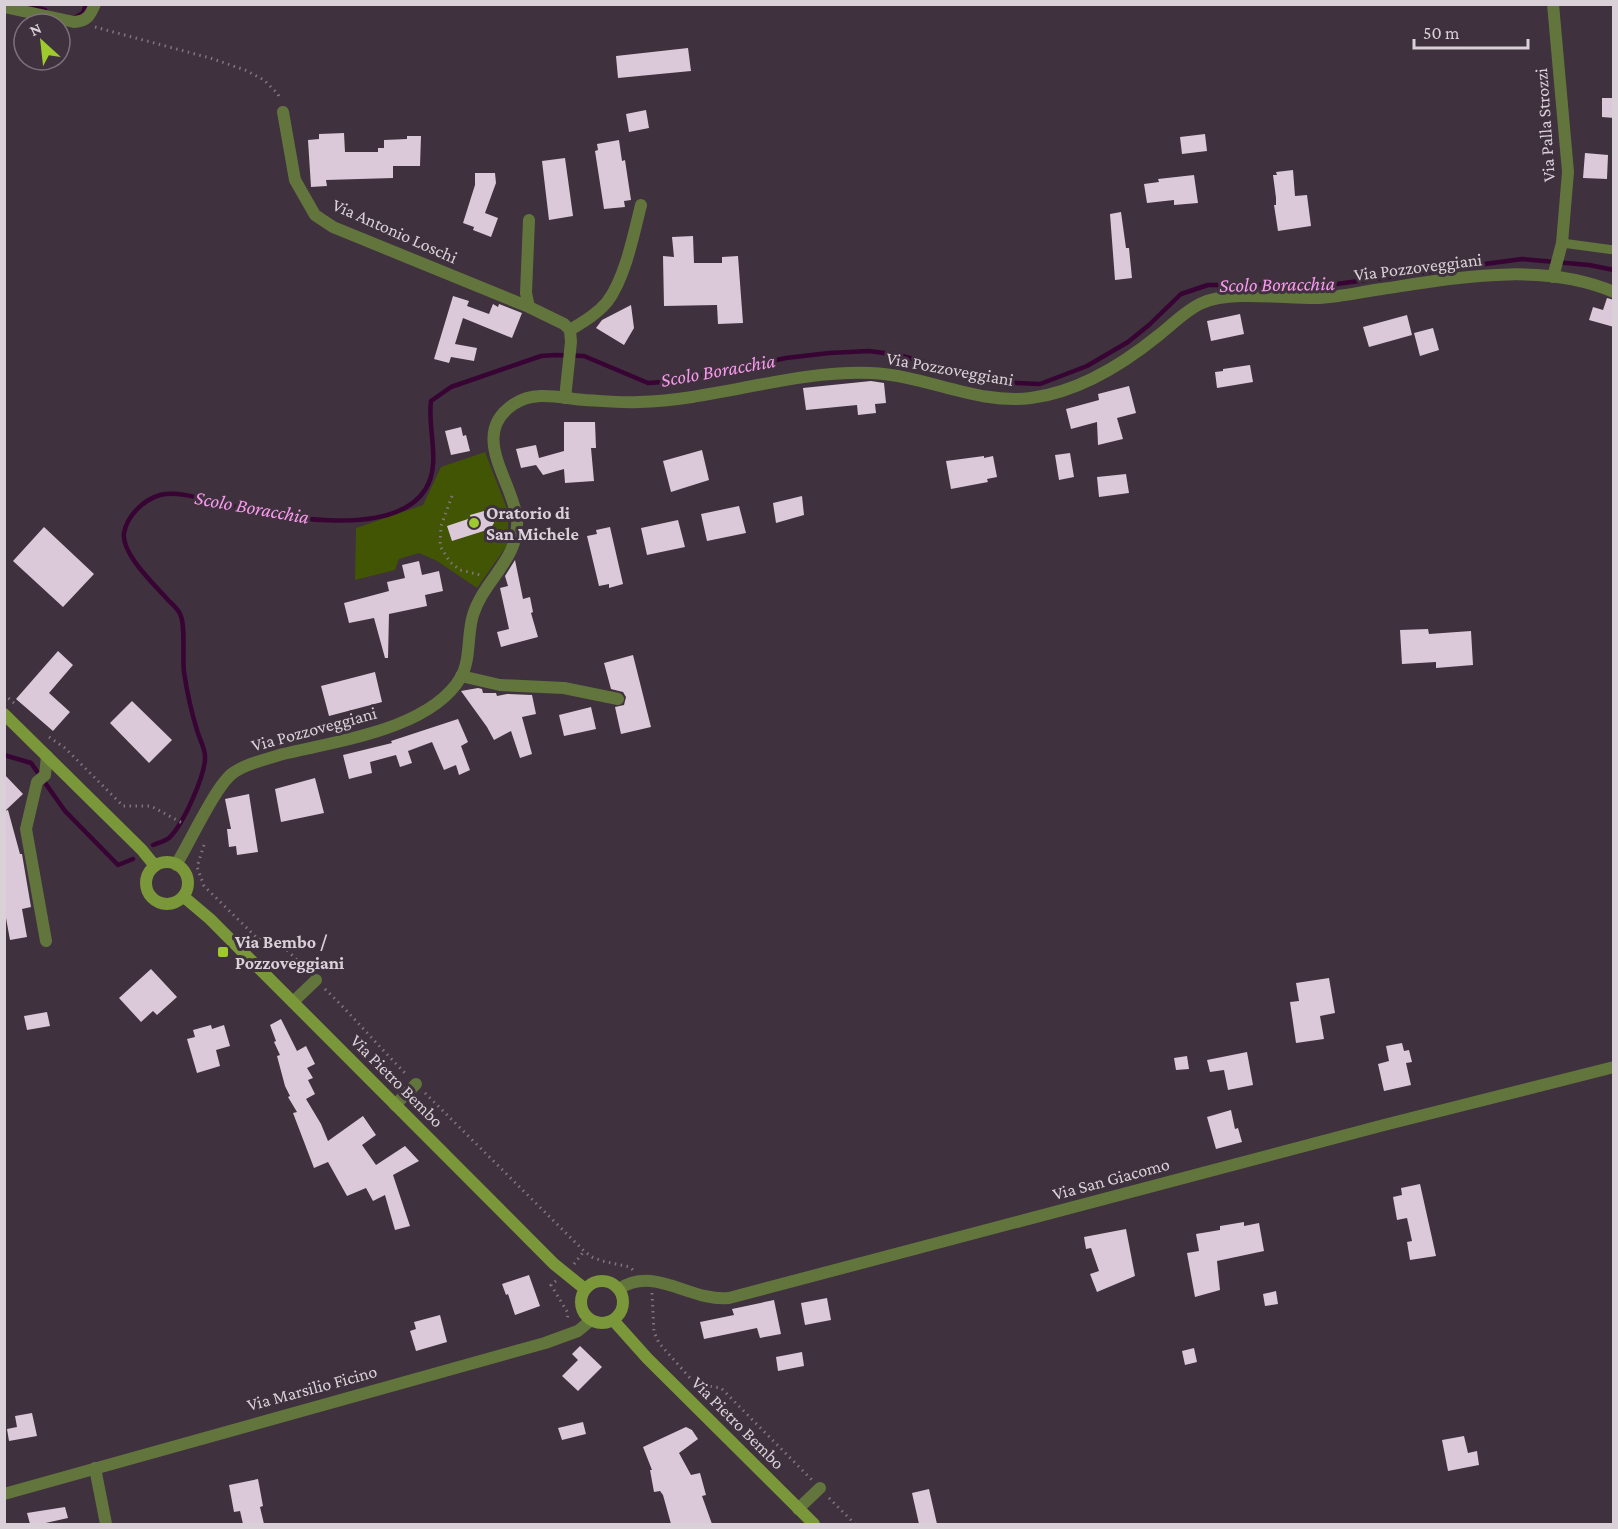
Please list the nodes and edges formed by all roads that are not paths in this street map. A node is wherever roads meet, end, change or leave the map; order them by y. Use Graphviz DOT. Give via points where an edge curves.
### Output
graph roads {
  1 [pos="95,4"];
  2 [pos="1553,4"];
  3 [pos="4,7"];
  4 [pos="283,112"];
  5 [pos="641,205"];
  6 [pos="529,220"];
  7 [pos="1561,245"];
  8 [pos="1614,250"];
  9 [pos="1554,271"];
  10 [pos="1614,292"];
  11 [pos="529,307"];
  12 [pos="570,336"];
  13 [pos="566,398"];
  14 [pos="461,676"];
  15 [pos="618,699"];
  16 [pos="4,714"];
  17 [pos="47,756"];
  18 [pos="176,865"];
  19 [pos="155,866"];
  20 [pos="184,897"];
  21 [pos="46,940"];
  22 [pos="313,983"];
  23 [pos="296,999"];
  24 [pos="1614,1067"];
  25 [pos="414,1086"];
  26 [pos="399,1101"];
  27 [pos="585,1289"];
  28 [pos="619,1289"];
  29 [pos="591,1320"];
  30 [pos="613,1320"];
  31 [pos="94,1468"];
  32 [pos="817,1490"];
  33 [pos="4,1494"];
  34 [pos="801,1505"];
  35 [pos="106,1524"];
  36 [pos="813,1524"];
  1 -- 3 [label="street" via="88,18 74,22"];
  2 -- 7 [label="street, Via Palla Strozzi" via="1568,172"];
  4 -- 11 [label="street, Via Antonio Loschi" via="295,180 315,215 333,227"];
  5 -- 12 [label="street" via="626,263 608,301"];
  6 -- 11 [label="street"];
  7 -- 8 [label="lane"];
  7 -- 9 [label="street, Via Palla Strozzi"];
  9 -- 10 [label="street, Via Pozzoveggiani"];
  9 -- 13 [label="street, Via Pozzoveggiani" via="1322,298 1219,298 1184,313 1108,371 1062,392 1035,398 986,396 872,373 802,377 682,400"];
  11 -- 12 [label="street, Via Antonio Loschi" via="564,324"];
  12 -- 13 [label="street"];
  13 -- 14 [label="street, Via Pozzoveggiani" via="528,397 499,417 493,439 497,462 517,515 516,539 509,559 483,593 473,615"];
  14 -- 15 [label="street" via="500,685 564,688"];
  14 -- 18 [label="street, Via Pozzoveggiani" via="427,711 399,725 260,760 230,774"];
  16 -- 17 [label="main road"];
  17 -- 19 [label="main road"];
  17 -- 21 [label="street" via="26,829"];
  18 -- 19 [label="main road"];
  18 -- 20 [label="main road" via="188,882"];
  19 -- 20 [label="main road" via="146,879 152,897 168,904"];
  20 -- 23 [label="main road, Via Pietro Bembo"];
  22 -- 23 [label="street"];
  23 -- 26 [label="main road, Via Pietro Bembo"];
  24 -- 28 [label="street, Via San Giacomo" via="729,1298 703,1297 656,1280 630,1283"];
  25 -- 26 [label="street"];
  26 -- 27 [label="main road, Via Pietro Bembo" via="554,1264"];
  27 -- 28 [label="main road" via="599,1281 610,1282"];
  27 -- 29 [label="main road" via="582,1309"];
  28 -- 30 [label="main road" via="623,1302"];
  29 -- 30 [label="main road"];
  29 -- 31 [label="street, Via Marsilio Ficino" via="569,1335 458,1362"];
  30 -- 34 [label="main road, Via Pietro Bembo" via="647,1358"];
  31 -- 33 [label="street, Via Marsilio Ficino"];
  31 -- 35 [label="street"];
  32 -- 34 [label="street"];
  34 -- 36 [label="main road, Via Pietro Bembo"];
}
